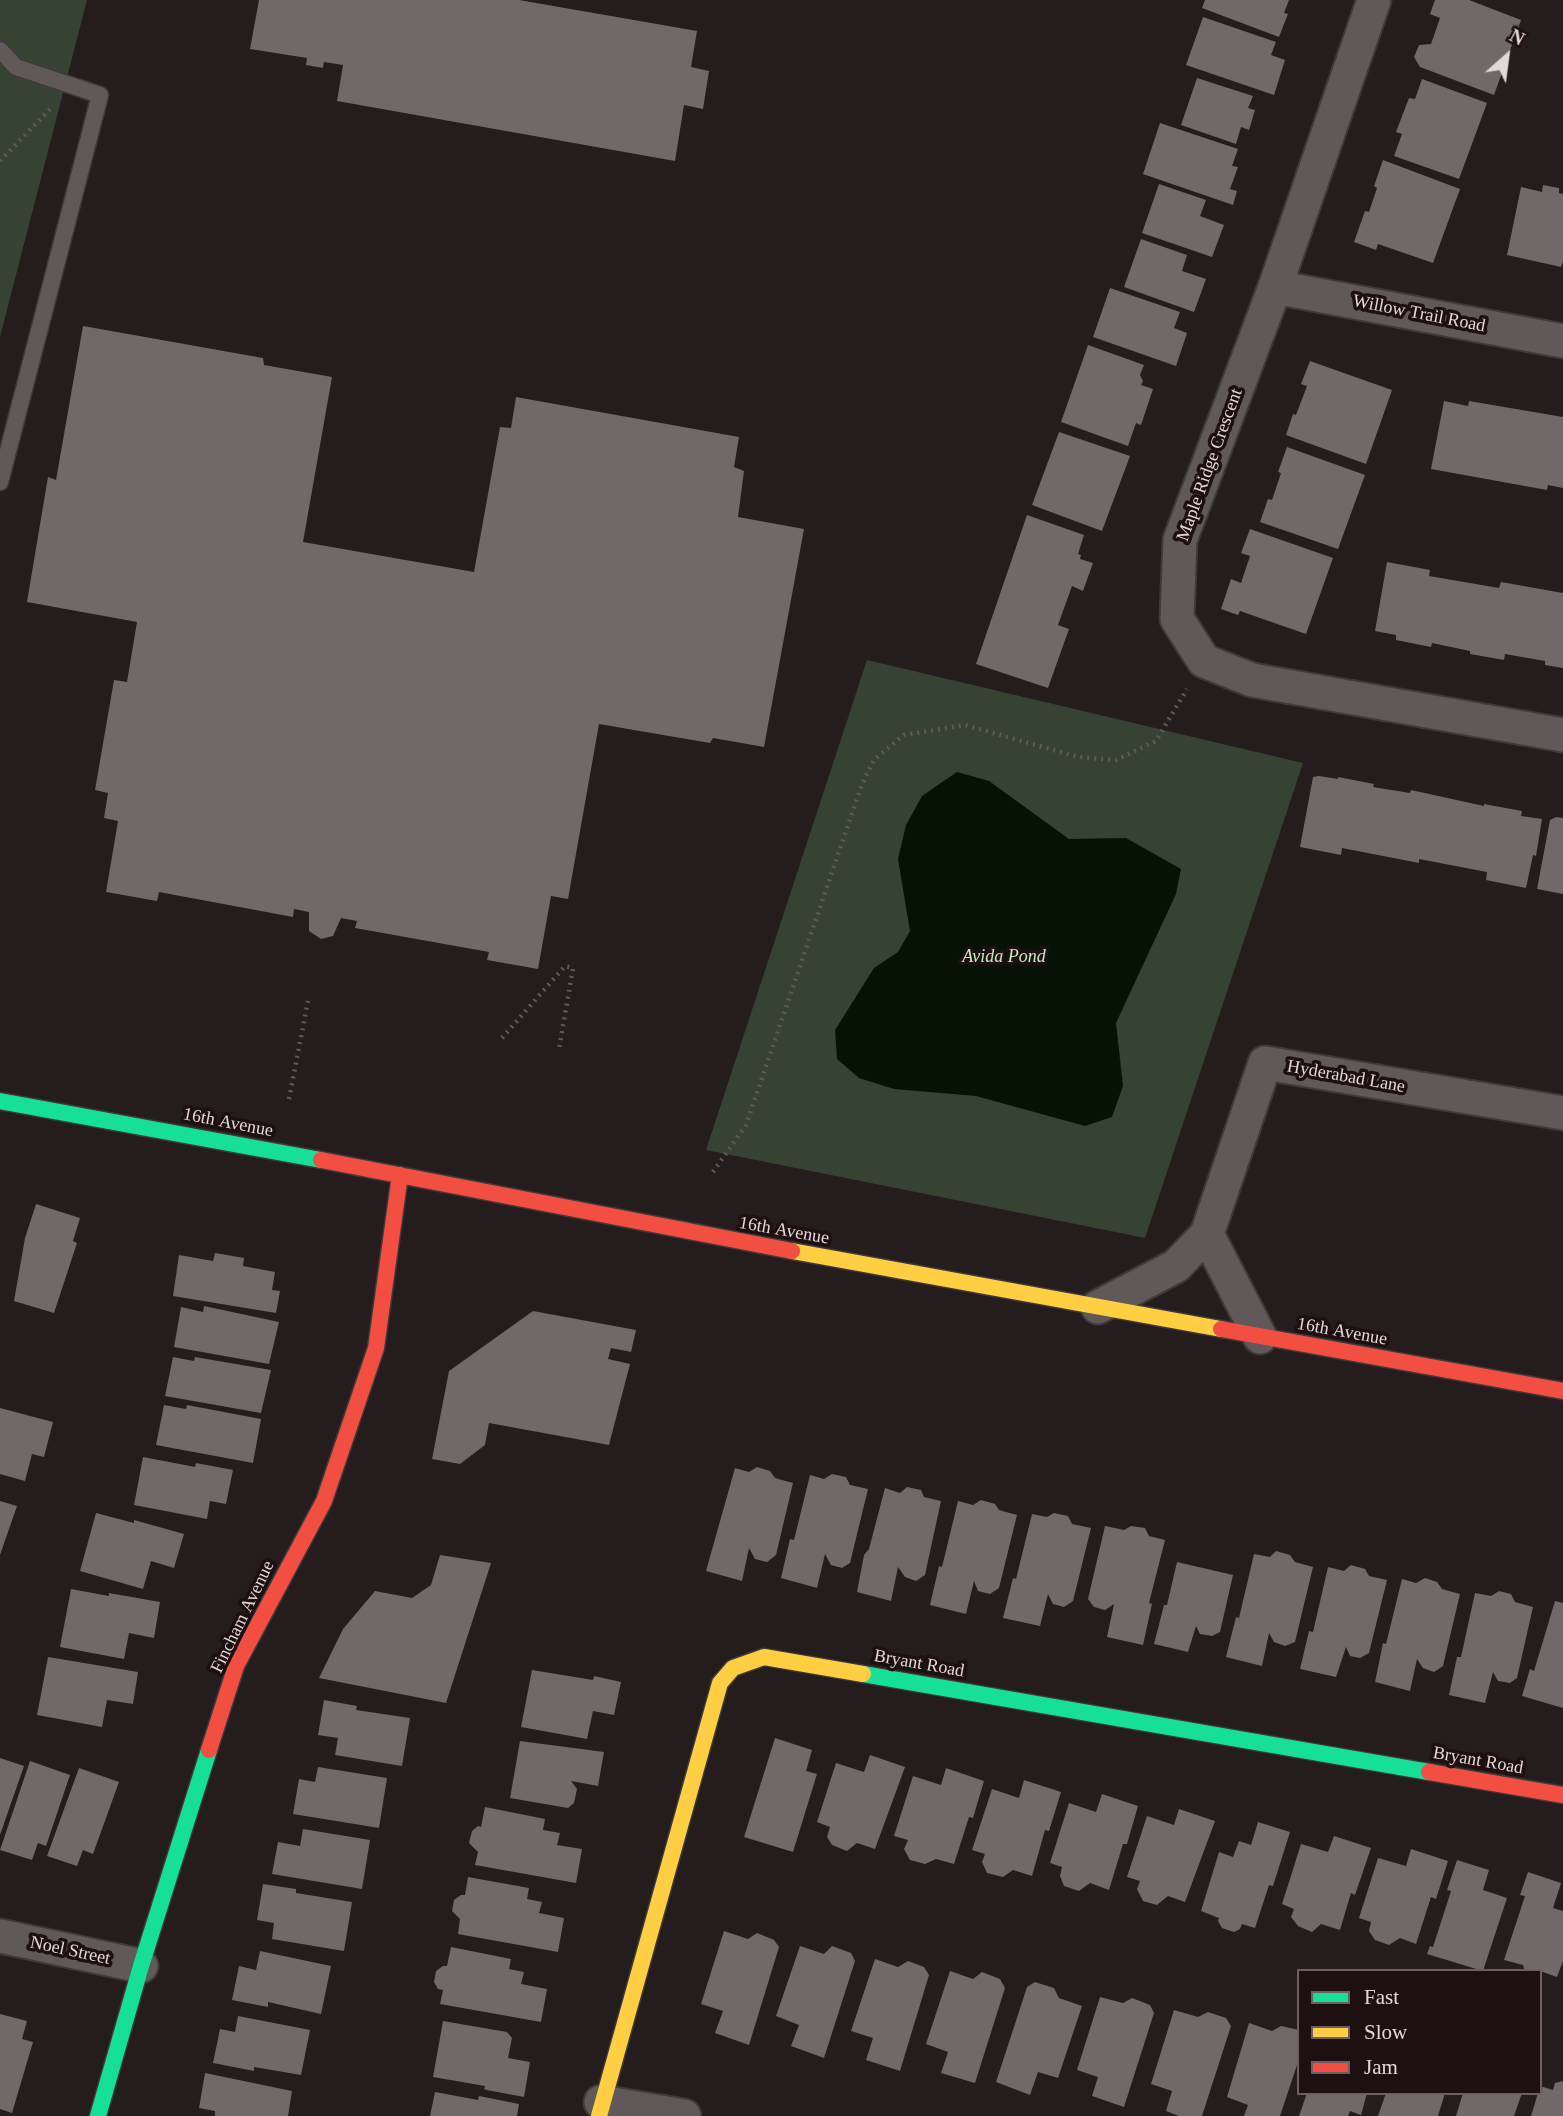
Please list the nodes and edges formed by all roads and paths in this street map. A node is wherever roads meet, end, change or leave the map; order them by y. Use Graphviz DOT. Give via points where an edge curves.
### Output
graph roads {
  1 [pos="1374,0"];
  2 [pos="0,50"];
  3 [pos="72,86"];
  4 [pos="0,161"];
  5 [pos="1275,287"];
  6 [pos="1563,341"];
  7 [pos="0,482"];
  8 [pos="1203,661"];
  9 [pos="1563,735"];
  10 [pos="308,1001"];
  11 [pos="502,1038"];
  12 [pos="559,1049"];
  13 [pos="289,1100"];
  14 [pos="0,1101"];
  15 [pos="1563,1113"];
  16 [pos="713,1172"];
  17 [pos="400,1175"];
  18 [pos="1207,1234"];
  19 [pos="1098,1307"];
  20 [pos="1260,1337"];
  21 [pos="1563,1391"];
  22 [pos="1563,1795"];
  23 [pos="0,1936"];
  24 [pos="141,1966"];
  25 [pos="600,2109"];
  26 [pos="98,2116"];
  27 [pos="684,2116"];
  1 -- 5 [label="street, Maple Ridge Crescent"];
  2 -- 3 [label="lane" via="16,67"];
  3 -- 4 [label="path"];
  3 -- 7 [label="lane" via="100,95"];
  5 -- 6 [label="street, Willow Trail Road"];
  5 -- 8 [label="street, Maple Ridge Crescent" via="1180,540 1177,619"];
  8 -- 9 [label="street" via="1252,680"];
  8 -- 16 [label="path" via="1156,741 1116,760 1078,757 965,725 904,735 874,760 746,1125"];
  10 -- 13 [label="path"];
  11 -- 12 [label="path" via="565,966 573,968"];
  14 -- 17 [label="street, 16th Avenue"];
  15 -- 18 [label="street, Hyderabad Lane" via="1265,1063"];
  17 -- 19 [label="street, 16th Avenue"];
  17 -- 24 [label="street, Fincham Avenue" via="376,1348 324,1501 236,1666"];
  18 -- 19 [label="street, Hyderabad Lane" via="1176,1266"];
  18 -- 20 [label="street"];
  19 -- 20 [label="street, 16th Avenue"];
  20 -- 21 [label="street, 16th Avenue"];
  22 -- 25 [label="street, Bryant Road" via="764,1657 733,1668 720,1683"];
  23 -- 24 [label="street, Noel Street"];
  24 -- 26 [label="street, Fincham Avenue"];
  25 -- 27 [label="street"];
}
